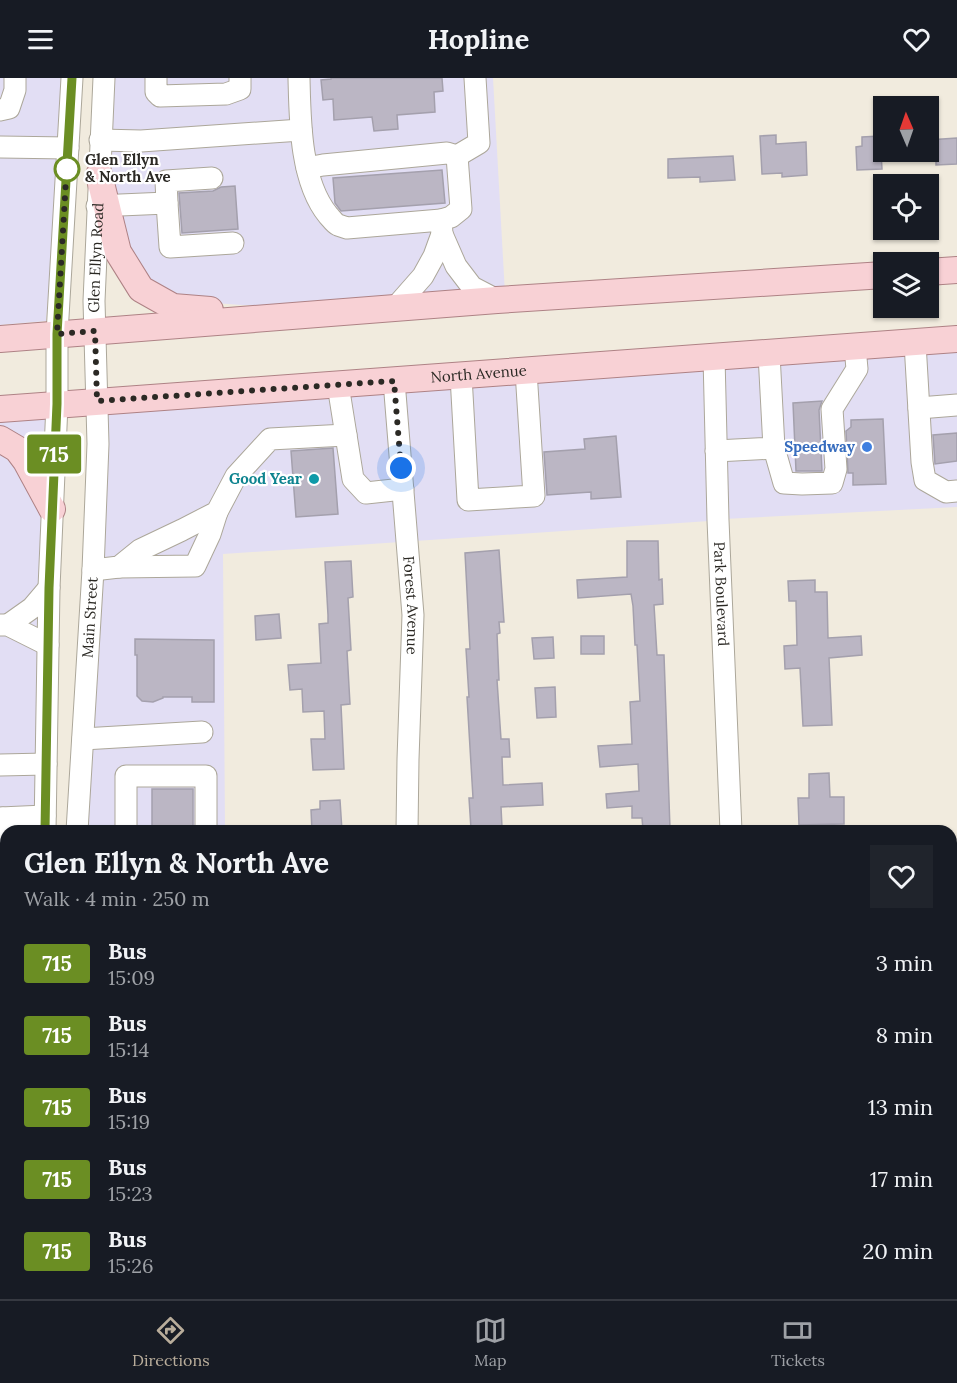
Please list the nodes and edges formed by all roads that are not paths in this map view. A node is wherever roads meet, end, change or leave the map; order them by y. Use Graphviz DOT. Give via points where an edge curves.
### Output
graph roads {
  1 [pos="15,78"];
  2 [pos="72,78"];
  3 [pos="104,78"];
  4 [pos="156,78"];
  5 [pos="240,78"];
  6 [pos="298,78"];
  7 [pos="475,78"];
  8 [pos="0,110"];
  9 [pos="301,130"];
  10 [pos="100,140"];
  11 [pos="0,147"];
  12 [pos="68,148"];
  13 [pos="457,156"];
  14 [pos="307,168"];
  15 [pos="99,175"];
  16 [pos="212,178"];
  17 [pos="167,202"];
  18 [pos="102,206"];
  19 [pos="441,227"];
  20 [pos="233,243"];
  21 [pos="957,270"];
  22 [pos="939,271"];
  23 [pos="873,275"];
  24 [pos="497,300"];
  25 [pos="394,309"];
  26 [pos="346,313"];
  27 [pos="95,331"];
  28 [pos="57,334"];
  29 [pos="0,339"];
  30 [pos="957,339"];
  31 [pos="915,343"];
  32 [pos="855,347"];
  33 [pos="768,354"];
  34 [pos="714,357"];
  35 [pos="526,371"];
  36 [pos="461,376"];
  37 [pos="394,381"];
  38 [pos="338,385"];
  39 [pos="97,401"];
  40 [pos="57,404"];
  41 [pos="957,405"];
  42 [pos="919,408"];
  43 [pos="0,409"];
  44 [pos="346,435"];
  45 [pos="0,439"];
  46 [pos="774,448"];
  47 [pos="716,451"];
  48 [pos="403,489"];
  49 [pos="957,491"];
  50 [pos="52,509"];
  51 [pos="216,512"];
  52 [pos="119,567"];
  53 [pos="93,570"];
  54 [pos="49,588"];
  55 [pos="4,625"];
  56 [pos="48,645"];
  57 [pos="202,732"];
  58 [pos="83,739"];
  59 [pos="46,764"];
  60 [pos="0,765"];
  61 [pos="2,818"];
  62 [pos="45,823"];
  63 [pos="77,825"];
  64 [pos="126,825"];
  65 [pos="206,825"];
  66 [pos="407,825"];
  67 [pos="731,825"];
  1 -- 8 [label="street" via="9,108"];
  2 -- 12 [label="street"];
  3 -- 10 [label="street"];
  4 -- 5 [label="street" via="156,92 160,96 226,94 240,89"];
  6 -- 9 [label="street"];
  7 -- 13 [label="street" via="479,143"];
  9 -- 10 [label="street" via="141,141"];
  9 -- 14 [label="street"];
  10 -- 15 [label="street"];
  11 -- 12 [label="street"];
  12 -- 28 [label="street"];
  13 -- 14 [label="street" via="447,153"];
  13 -- 19 [label="street" via="461,209"];
  14 -- 19 [label="street" via="324,209 336,225"];
  15 -- 18 [label="main road"];
  16 -- 17 [label="street" via="166,181"];
  17 -- 18 [label="street"];
  17 -- 20 [label="street" via="170,247"];
  18 -- 26 [label="main road" via="118,252 141,289 172,307"];
  18 -- 27 [label="street, Glen Ellyn Road"];
  19 -- 24 [label="street" via="456,266 472,287"];
  19 -- 25 [label="street" via="434,256 423,276"];
  21 -- 22 [label="main road"];
  23 -- 24 [label="main road"];
  24 -- 25 [label="main road"];
  25 -- 26 [label="main road"];
  26 -- 27 [label="main road"];
  27 -- 28 [label="main road"];
  27 -- 39 [label="street, Glen Ellyn Road"];
  28 -- 29 [label="main road"];
  28 -- 40 [label="street"];
  30 -- 31 [label="main road, North Avenue"];
  31 -- 32 [label="main road, North Avenue"];
  31 -- 42 [label="street"];
  32 -- 33 [label="main road, North Avenue"];
  32 -- 46 [label="street" via="857,369 832,409 836,469 832,483 784,483"];
  33 -- 34 [label="main road, North Avenue"];
  33 -- 46 [label="street"];
  34 -- 35 [label="main road, North Avenue"];
  34 -- 47 [label="street, Park Boulevard"];
  35 -- 36 [label="main road, North Avenue"];
  35 -- 36 [label="street" via="534,496 468,500"];
  36 -- 37 [label="main road, North Avenue"];
  37 -- 38 [label="main road, North Avenue"];
  37 -- 48 [label="street, Forest Avenue"];
  38 -- 39 [label="main road, North Avenue"];
  38 -- 44 [label="street"];
  39 -- 40 [label="main road, North Avenue"];
  39 -- 53 [label="street, Main Street"];
  40 -- 43 [label="main road, North Avenue"];
  40 -- 50 [label="street"];
  41 -- 42 [label="street"];
  42 -- 49 [label="street" via="925,480 945,492"];
  44 -- 48 [label="street" via="353,479 366,493"];
  44 -- 51 [label="street" via="270,439 236,476"];
  45 -- 50 [label="main road" via="26,461"];
  46 -- 47 [label="street"];
  47 -- 67 [label="street, Park Boulevard"];
  48 -- 66 [label="street, Forest Avenue" via="413,615"];
  50 -- 54 [label="street"];
  51 -- 52 [label="street" via="140,550"];
  51 -- 52 [label="street" via="195,566"];
  52 -- 53 [label="street"];
  53 -- 58 [label="street, Main Street"];
  54 -- 55 [label="street" via="32,608"];
  54 -- 56 [label="street"];
  55 -- 56 [label="street"];
  56 -- 59 [label="street"];
  57 -- 58 [label="street"];
  58 -- 63 [label="street, Main Street"];
  59 -- 60 [label="street"];
  59 -- 62 [label="street"];
  61 -- 62 [label="street"];
  64 -- 65 [label="street" via="126,776 206,776"];
}
